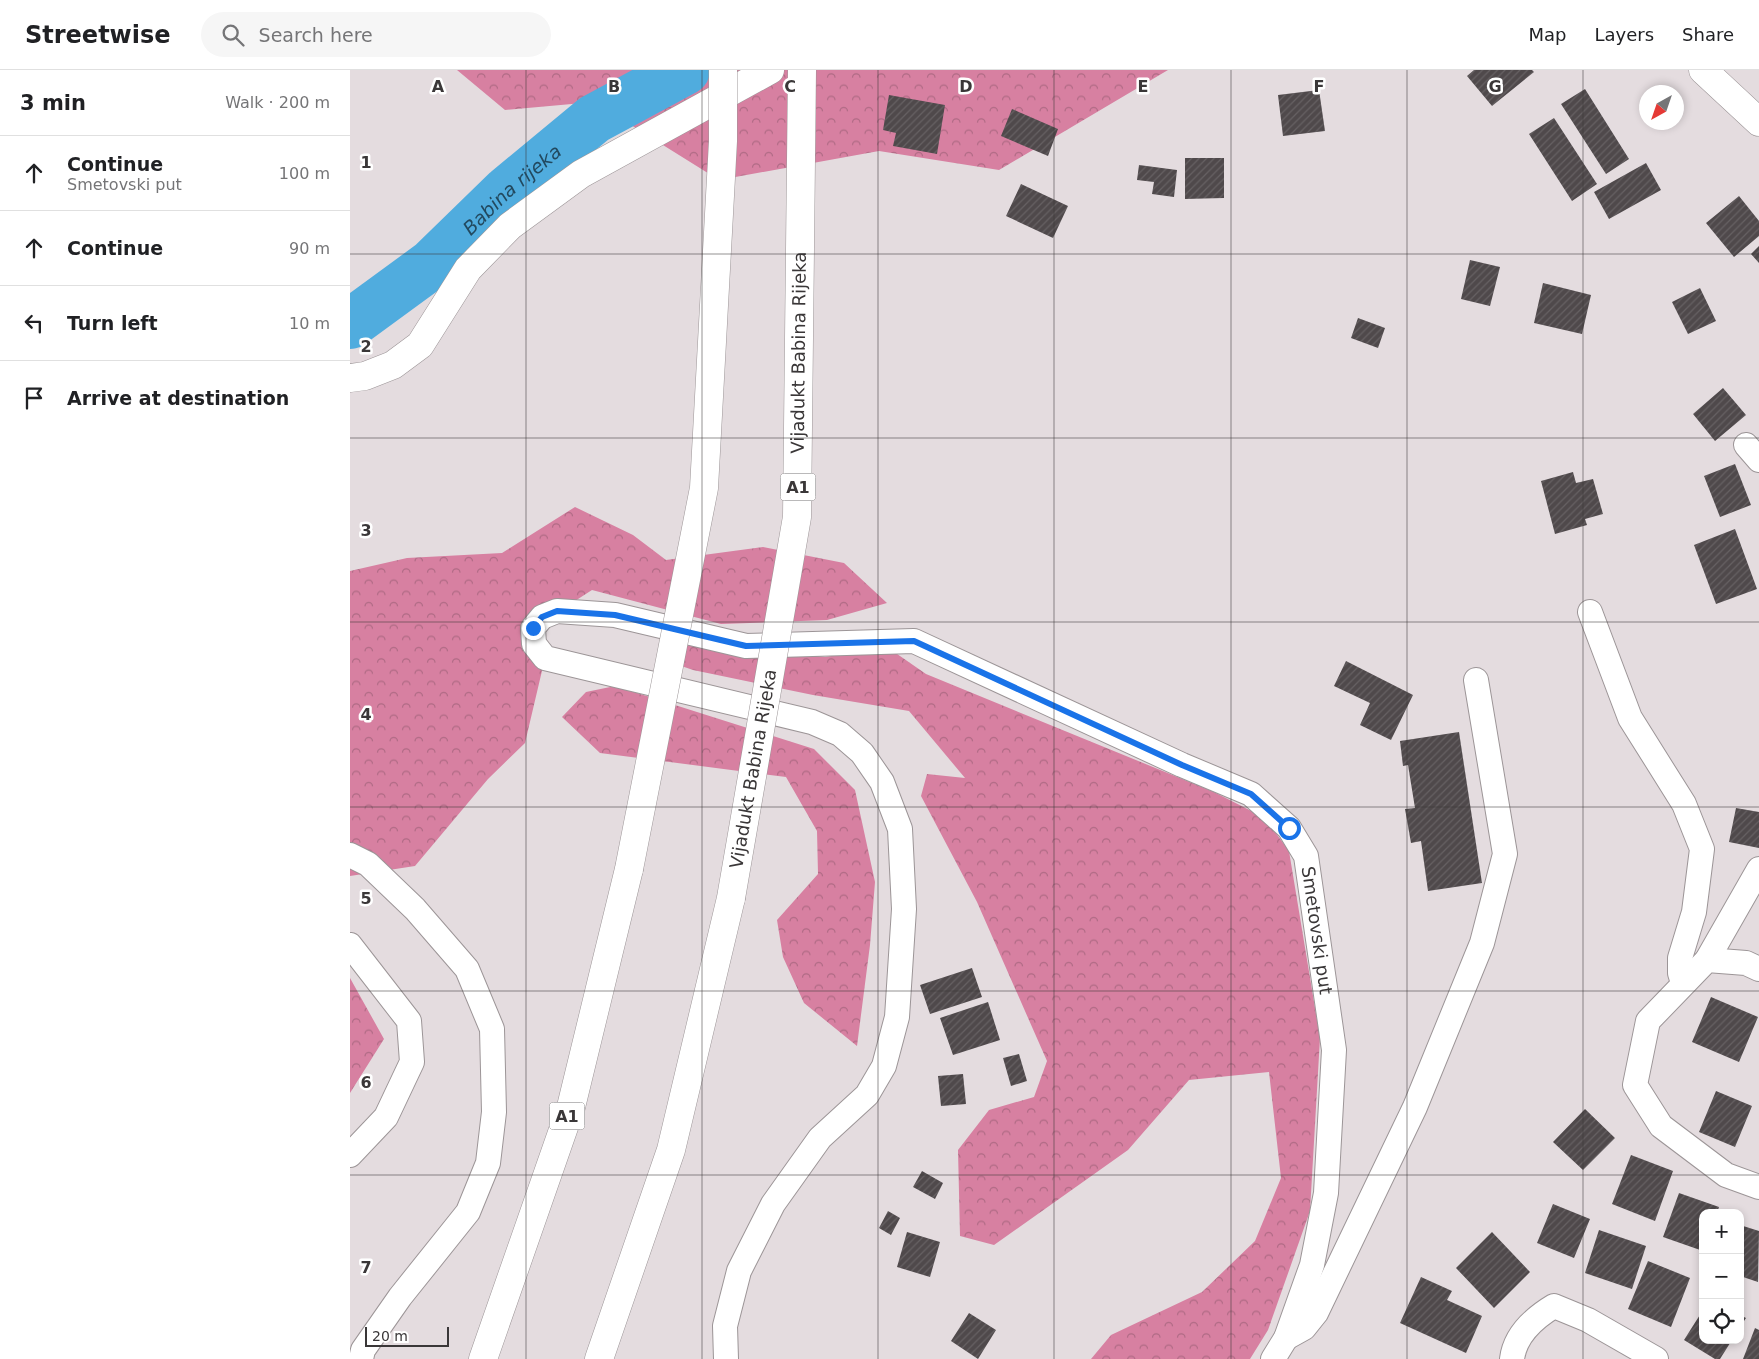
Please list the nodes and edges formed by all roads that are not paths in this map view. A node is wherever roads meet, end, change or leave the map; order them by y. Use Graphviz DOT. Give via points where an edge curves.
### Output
graph roads {
  1 [pos="723,70"];
  2 [pos="770,70"];
  3 [pos="802,70"];
  4 [pos="1708,73"];
  5 [pos="1759,122"];
  6 [pos="350,378"];
  7 [pos="1590,612"];
  8 [pos="1476,680"];
  9 [pos="350,855"];
  10 [pos="1759,869"];
  11 [pos="350,945"];
  12 [pos="1707,960"];
  13 [pos="1759,969"];
  14 [pos="1684,982"];
  15 [pos="350,1155"];
  16 [pos="1759,1187"];
  17 [pos="1286,1338"];
  18 [pos="484,1358"];
  19 [pos="360,1359"];
  20 [pos="599,1359"];
  21 [pos="726,1359"];
  22 [pos="1274,1359"];
  23 [pos="1512,1359"];
  24 [pos="1656,1359"];
  1 -- 18 [label="main road, A1, bridge" via="723,141 704,488 629,869 570,1107"];
  2 -- 6 [label="main road" via="581,174 510,226 468,269 420,345 393,365"];
  3 -- 20 [label="main road, Vijadukt Babina Rijeka / A1, bridge" via="797,517 731,898 671,1150"];
  4 -- 5 [label="main road"];
  7 -- 14 [label="street" via="1630,718 1684,804 1702,849 1694,912 1680,958"];
  8 -- 17 [label="street" via="1505,854 1482,943 1415,1107 1316,1313 1304,1328"];
  9 -- 19 [label="street" via="368,864 415,910 467,969 492,1028 494,1112 488,1163 468,1212 400,1296"];
  10 -- 12 [label="street"];
  11 -- 15 [label="street" via="409,1021 412,1062 386,1117"];
  12 -- 13 [label="street" via="1746,963"];
  12 -- 14 [label="street"];
  14 -- 16 [label="street" via="1648,1021 1635,1085 1661,1126 1726,1175"];
  17 -- 21 [label="street, Smetovski put" via="1312,1265 1326,1193 1334,1050 1306,856 1289,828 1251,794 914,641 746,646 615,615 557,611 542,617 533,628 534,644 545,658 812,722 840,734 862,753 882,782 900,829 904,909 897,1017 884,1066 867,1095 820,1138 773,1204 739,1271 725,1326"];
  17 -- 22 [label="street, Smetovski put"];
  23 -- 24 [label="street" via="1517,1342 1526,1329 1554,1306 1588,1320"];
}
